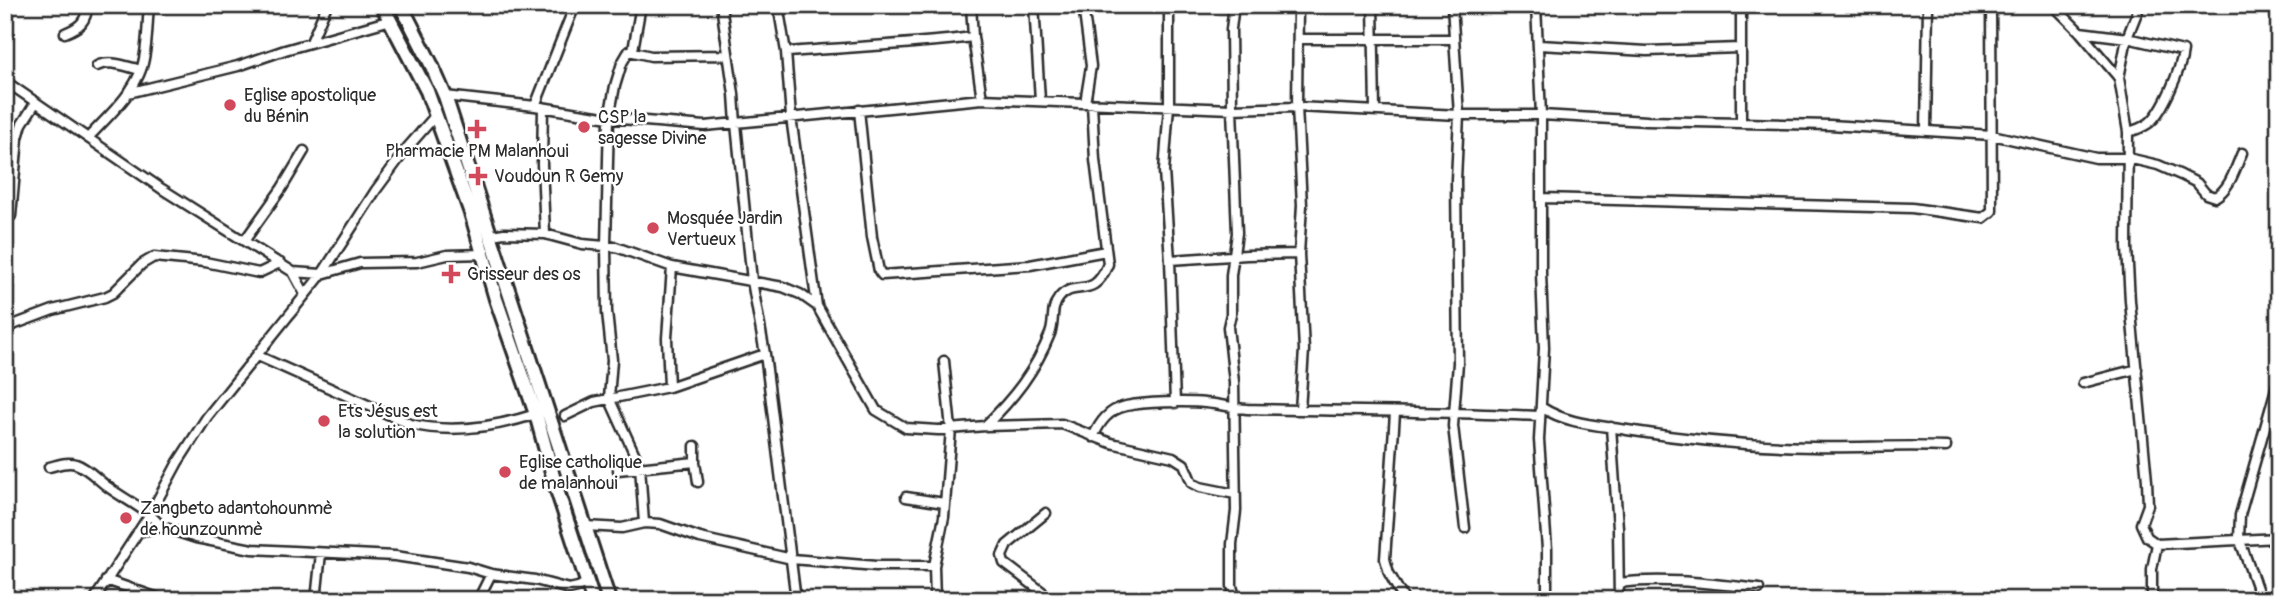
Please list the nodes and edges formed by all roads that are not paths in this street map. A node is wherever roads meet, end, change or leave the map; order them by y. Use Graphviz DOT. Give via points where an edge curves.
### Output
graph roads {
  1 [pos="88,5"];
  2 [pos="149,5"];
  3 [pos="327,5"];
  4 [pos="382,5"];
  5 [pos="401,5"];
  6 [pos="575,5"];
  7 [pos="641,5"];
  8 [pos="721,5"];
  9 [pos="778,5"];
  10 [pos="971,5"];
  11 [pos="1034,5"];
  12 [pos="1083,5"];
  13 [pos="1168,5"];
  14 [pos="1234,5"];
  15 [pos="1298,5"];
  16 [pos="1373,5"];
  17 [pos="1452,5"];
  18 [pos="1536,5"];
  19 [pos="1741,5"];
  20 [pos="1928,5"];
  21 [pos="1991,5"];
  22 [pos="2053,5"];
  23 [pos="2140,5"];
  24 [pos="391,20"];
  25 [pos="2080,32"];
  26 [pos="65,33"];
  27 [pos="973,37"];
  28 [pos="2127,38"];
  29 [pos="1298,39"];
  30 [pos="1373,39"];
  31 [pos="1454,39"];
  32 [pos="311,43"];
  33 [pos="1539,45"];
  34 [pos="1740,48"];
  35 [pos="633,50"];
  36 [pos="786,52"];
  37 [pos="727,55"];
  38 [pos="97,66"];
  39 [pos="141,70"];
  40 [pos="2119,78"];
  41 [pos="5,81"];
  42 [pos="128,93"];
  43 [pos="445,96"];
  44 [pos="982,99"];
  45 [pos="1040,100"];
  46 [pos="36,102"];
  47 [pos="1089,104"];
  48 [pos="1169,106"];
  49 [pos="539,107"];
  50 [pos="1297,107"];
  51 [pos="1232,109"];
  52 [pos="1375,109"];
  53 [pos="859,110"];
  54 [pos="1459,115"];
  55 [pos="1541,115"];
  56 [pos="435,116"];
  57 [pos="790,117"];
  58 [pos="609,118"];
  59 [pos="1741,122"];
  60 [pos="736,124"];
  61 [pos="1926,131"];
  62 [pos="2128,132"];
  63 [pos="1992,135"];
  64 [pos="89,138"];
  65 [pos="304,151"];
  66 [pos="2242,153"];
  67 [pos="2128,158"];
  68 [pos="1543,198"];
  69 [pos="11,216"];
  70 [pos="545,234"];
  71 [pos="492,235"];
  72 [pos="245,240"];
  73 [pos="606,245"];
  74 [pos="1106,251"];
  75 [pos="484,254"];
  76 [pos="1299,254"];
  77 [pos="1233,256"];
  78 [pos="1170,260"];
  79 [pos="281,263"];
  80 [pos="672,267"];
  81 [pos="293,272"];
  82 [pos="322,274"];
  83 [pos="752,281"];
  84 [pos="305,295"];
  85 [pos="817,306"];
  86 [pos="5,328"];
  87 [pos="765,354"];
  88 [pos="258,356"];
  89 [pos="944,361"];
  90 [pos="2137,369"];
  91 [pos="2279,378"];
  92 [pos="2083,383"];
  93 [pos="668,387"];
  94 [pos="609,398"];
  95 [pos="1175,403"];
  96 [pos="1233,408"];
  97 [pos="1300,410"];
  98 [pos="1453,412"];
  99 [pos="1540,412"];
  100 [pos="1395,413"];
  101 [pos="536,414"];
  102 [pos="565,416"];
  103 [pos="985,426"];
  104 [pos="1611,428"];
  105 [pos="951,429"];
  106 [pos="1093,437"];
  107 [pos="695,446"];
  108 [pos="1946,447"];
  109 [pos="695,462"];
  110 [pos="640,466"];
  111 [pos="49,467"];
  112 [pos="618,470"];
  113 [pos="698,482"];
  114 [pos="1235,494"];
  115 [pos="905,496"];
  116 [pos="944,503"];
  117 [pos="150,513"];
  118 [pos="1046,513"];
  119 [pos="644,523"];
  120 [pos="585,526"];
  121 [pos="162,527"];
  122 [pos="1465,528"];
  123 [pos="138,532"];
  124 [pos="2239,538"];
  125 [pos="2279,538"];
  126 [pos="2157,544"];
  127 [pos="321,553"];
  128 [pos="792,559"];
  129 [pos="934,566"];
  130 [pos="491,573"];
  131 [pos="106,580"];
  132 [pos="586,583"];
  133 [pos="1619,583"];
  134 [pos="1759,589"];
  135 [pos="94,600"];
  136 [pos="163,600"];
  137 [pos="316,600"];
  138 [pos="478,600"];
  139 [pos="593,600"];
  140 [pos="609,600"];
  141 [pos="796,600"];
  142 [pos="935,600"];
  143 [pos="1053,600"];
  144 [pos="1237,600"];
  145 [pos="1404,600"];
  146 [pos="1547,600"];
  147 [pos="1619,600"];
  148 [pos="2152,600"];
  149 [pos="2261,600"];
  1 -- 26 [label="street" via="84,21"];
  2 -- 39 [label="street"];
  3 -- 32 [label="street"];
  4 -- 24 [label="main road"];
  5 -- 43 [label="main road"];
  6 -- 49 [label="street"];
  7 -- 35 [label="street"];
  8 -- 37 [label="street"];
  9 -- 36 [label="street"];
  10 -- 27 [label="street"];
  11 -- 45 [label="street"];
  12 -- 47 [label="street" via="1091,66"];
  13 -- 48 [label="street"];
  14 -- 51 [label="street"];
  15 -- 29 [label="street"];
  16 -- 30 [label="street"];
  17 -- 31 [label="street"];
  18 -- 33 [label="street"];
  19 -- 34 [label="street"];
  20 -- 61 [label="street"];
  21 -- 63 [label="street"];
  22 -- 25 [label="street"];
  23 -- 28 [label="street"];
  24 -- 32 [label="street"];
  24 -- 56 [label="main road" via="421,76"];
  25 -- 28 [label="street"];
  25 -- 40 [label="street"];
  27 -- 36 [label="street"];
  27 -- 44 [label="street"];
  28 -- 40 [label="street"];
  28 -- 62 [label="street" via="2183,51 2170,91 2152,121"];
  29 -- 30 [label="street"];
  29 -- 50 [label="street"];
  30 -- 31 [label="street"];
  30 -- 52 [label="street"];
  31 -- 54 [label="street"];
  32 -- 42 [label="street"];
  33 -- 34 [label="street" via="1647,51"];
  33 -- 55 [label="street"];
  34 -- 59 [label="street"];
  35 -- 37 [label="street" via="651,56"];
  35 -- 58 [label="street" via="624,57"];
  36 -- 57 [label="street"];
  37 -- 60 [label="street"];
  38 -- 39 [label="street" via="111,63"];
  39 -- 42 [label="street"];
  40 -- 62 [label="street"];
  41 -- 46 [label="street"];
  42 -- 64 [label="street"];
  43 -- 49 [label="street"];
  43 -- 71 [label="main road"];
  44 -- 45 [label="street"];
  44 -- 53 [label="street"];
  45 -- 47 [label="street"];
  46 -- 64 [label="street"];
  46 -- 69 [label="street" via="18,138"];
  47 -- 48 [label="street"];
  47 -- 74 [label="street"];
  48 -- 51 [label="street"];
  48 -- 78 [label="street" via="1164,171"];
  49 -- 58 [label="street"];
  49 -- 70 [label="street"];
  50 -- 51 [label="street"];
  50 -- 52 [label="street"];
  50 -- 76 [label="street" via="1302,205"];
  51 -- 77 [label="street" via="1237,233"];
  52 -- 54 [label="street"];
  53 -- 57 [label="street"];
  53 -- 74 [label="street" via="872,237 882,275 1030,265"];
  54 -- 55 [label="street"];
  54 -- 98 [label="street" via="1458,363"];
  55 -- 59 [label="street"];
  55 -- 68 [label="street"];
  56 -- 75 [label="main road"];
  56 -- 82 [label="street" via="376,190"];
  57 -- 60 [label="street"];
  57 -- 85 [label="street"];
  58 -- 60 [label="street" via="705,127"];
  58 -- 73 [label="street"];
  59 -- 61 [label="street"];
  60 -- 83 [label="street"];
  61 -- 63 [label="street"];
  62 -- 67 [label="street"];
  63 -- 67 [label="street" via="2095,158"];
  63 -- 68 [label="street" via="1992,211 1983,218 1912,208"];
  64 -- 72 [label="street"];
  65 -- 72 [label="street"];
  66 -- 67 [label="street" via="2227,185 2215,197 2182,175"];
  67 -- 90 [label="street" via="2128,260"];
  68 -- 99 [label="street"];
  70 -- 71 [label="street"];
  70 -- 73 [label="street"];
  71 -- 120 [label="main road"];
  72 -- 79 [label="street"];
  73 -- 80 [label="street"];
  73 -- 94 [label="street" via="612,360"];
  74 -- 103 [label="street" via="1108,264 1098,283 1058,299 1052,314 1054,326 1031,374"];
  75 -- 82 [label="street" via="360,263"];
  75 -- 101 [label="main road"];
  76 -- 77 [label="street"];
  76 -- 97 [label="street" via="1304,350"];
  77 -- 78 [label="street"];
  77 -- 96 [label="street" via="1228,327"];
  78 -- 95 [label="street"];
  79 -- 81 [label="street"];
  79 -- 86 [label="street" via="259,272 155,257 105,297"];
  80 -- 83 [label="street"];
  80 -- 93 [label="street"];
  81 -- 82 [label="street"];
  81 -- 84 [label="street"];
  82 -- 84 [label="street"];
  83 -- 85 [label="street" via="783,287"];
  83 -- 87 [label="street"];
  84 -- 88 [label="street"];
  85 -- 105 [label="street" via="876,410 906,428"];
  87 -- 93 [label="street"];
  87 -- 128 [label="street"];
  88 -- 101 [label="street" via="423,427 509,423"];
  88 -- 117 [label="street" via="207,418"];
  89 -- 105 [label="street"];
  90 -- 92 [label="street"];
  90 -- 126 [label="street" via="2148,505 2141,524"];
  91 -- 124 [label="street" via="2240,515"];
  93 -- 94 [label="street"];
  94 -- 102 [label="street"];
  94 -- 110 [label="street"];
  95 -- 96 [label="street"];
  95 -- 106 [label="street" via="1126,406 1110,412"];
  96 -- 97 [label="street"];
  96 -- 114 [label="street"];
  97 -- 100 [label="street"];
  98 -- 99 [label="street"];
  98 -- 100 [label="street"];
  98 -- 122 [label="street"];
  99 -- 104 [label="street"];
  99 -- 146 [label="street"];
  100 -- 145 [label="street" via="1385,559"];
  101 -- 132 [label="main road"];
  103 -- 105 [label="street"];
  103 -- 106 [label="street" via="1062,424"];
  104 -- 108 [label="street" via="1759,445"];
  104 -- 133 [label="street"];
  105 -- 116 [label="street"];
  106 -- 114 [label="street" via="1173,457 1184,464 1192,483"];
  107 -- 109 [label="street"];
  109 -- 110 [label="street"];
  109 -- 113 [label="street"];
  110 -- 112 [label="street"];
  110 -- 119 [label="street"];
  111 -- 117 [label="street" via="75,464"];
  114 -- 144 [label="street" via="1232,586"];
  115 -- 116 [label="street"];
  116 -- 129 [label="street"];
  117 -- 121 [label="street"];
  117 -- 123 [label="street"];
  118 -- 143 [label="street" via="1007,545 1002,556 1004,563"];
  119 -- 120 [label="street" via="622,528"];
  119 -- 128 [label="street"];
  120 -- 140 [label="main road"];
  121 -- 123 [label="street"];
  121 -- 127 [label="street" via="252,549"];
  123 -- 131 [label="street"];
  124 -- 125 [label="street"];
  124 -- 126 [label="street"];
  124 -- 149 [label="street"];
  126 -- 148 [label="street"];
  127 -- 130 [label="street" via="395,556"];
  127 -- 137 [label="street"];
  128 -- 129 [label="street"];
  128 -- 141 [label="street"];
  129 -- 142 [label="street"];
  130 -- 132 [label="street" via="569,589"];
  130 -- 138 [label="street"];
  131 -- 135 [label="street"];
  131 -- 136 [label="street"];
  132 -- 139 [label="main road"];
  133 -- 134 [label="street" via="1679,581"];
  133 -- 147 [label="street"];
}
